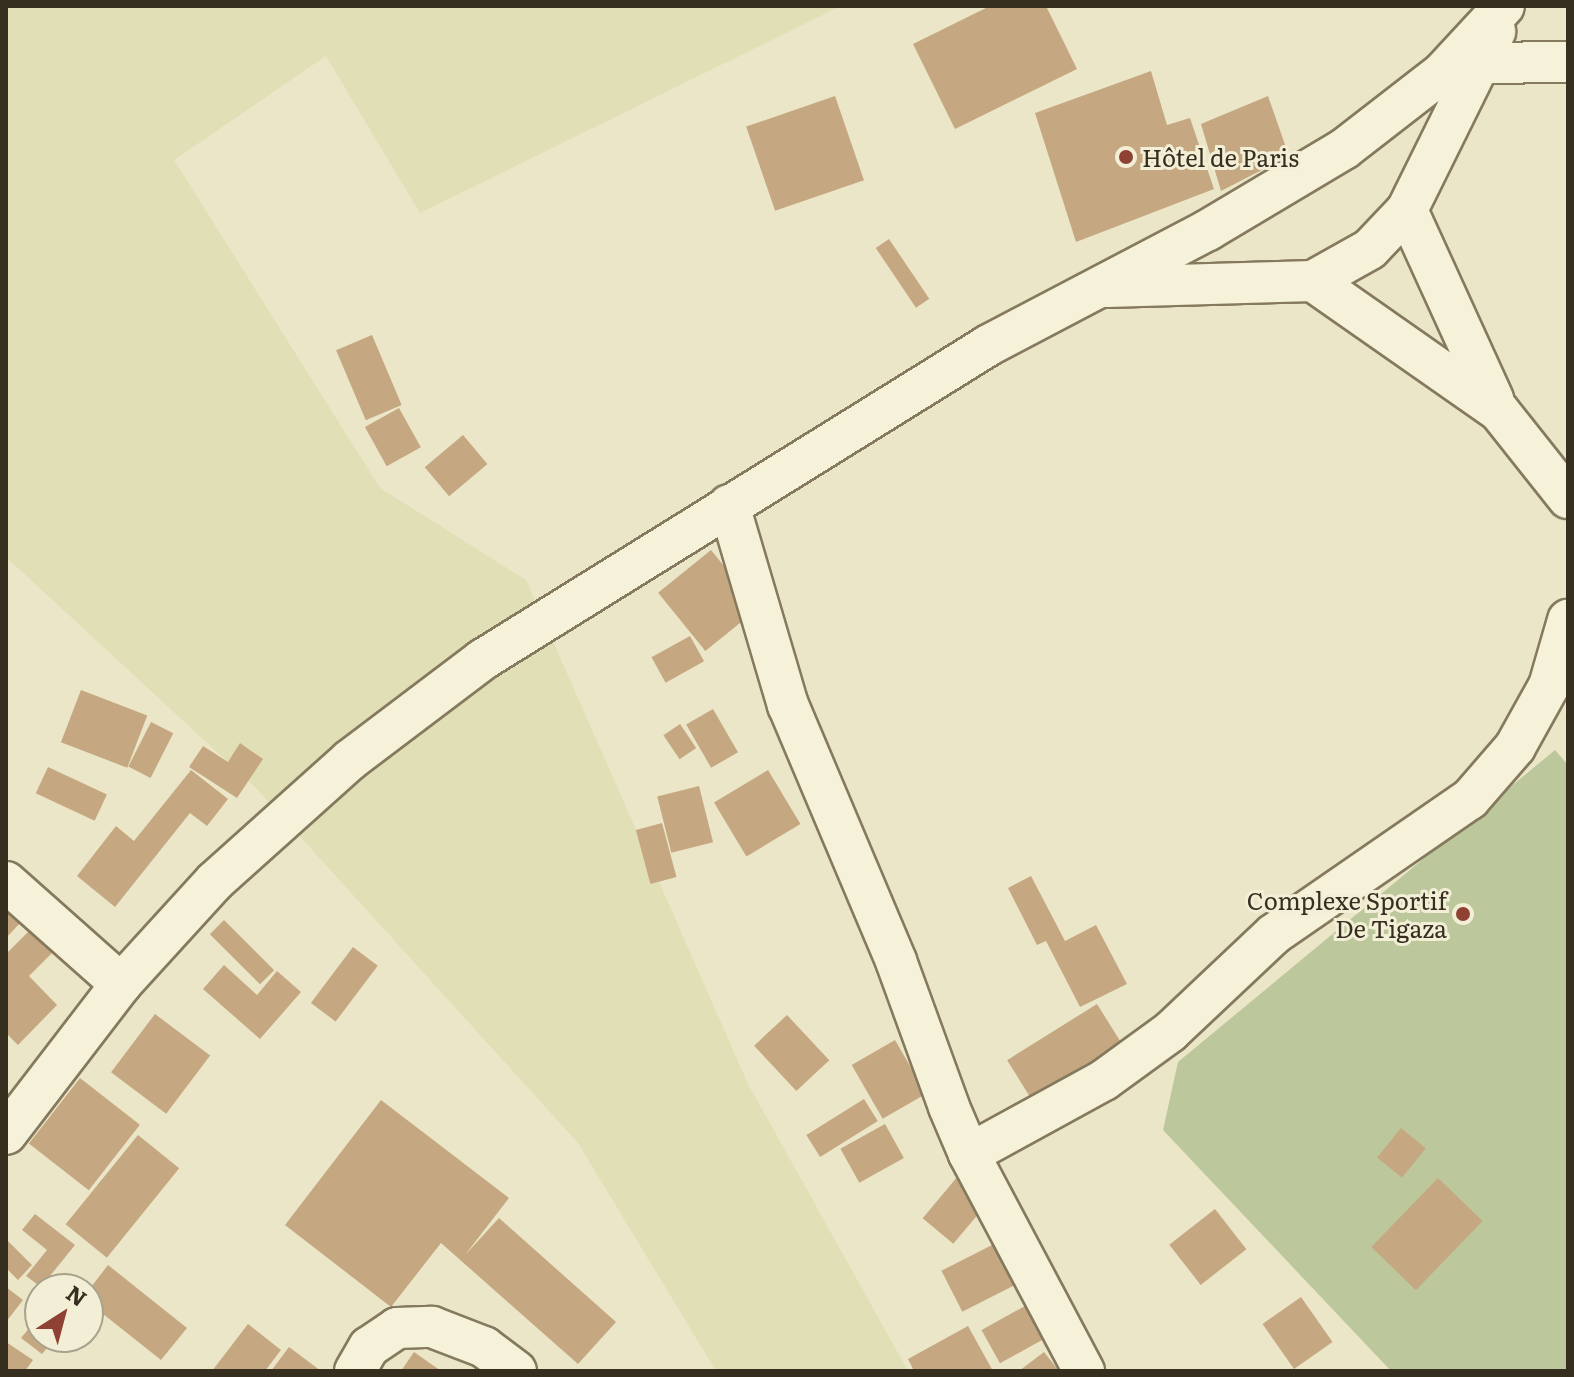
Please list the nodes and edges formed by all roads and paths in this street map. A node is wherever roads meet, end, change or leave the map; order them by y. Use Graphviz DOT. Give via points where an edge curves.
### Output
graph roads {
  1 [pos="1504,6"];
  2 [pos="1568,62"];
  3 [pos="1483,63"];
  4 [pos="1407,210"];
  5 [pos="1313,281"];
  6 [pos="1103,287"];
  7 [pos="1499,411"];
  8 [pos="1568,498"];
  9 [pos="729,505"];
  10 [pos="1568,620"];
  11 [pos="6,882"];
  12 [pos="121,984"];
  13 [pos="6,1134"];
  14 [pos="969,1154"];
  15 [pos="355,1371"];
  16 [pos="516,1371"];
  17 [pos="1084,1371"];
  1 -- 3 [label="street"];
  1 -- 6 [label="street" via="1442,73 1344,149"];
  2 -- 3 [label="street"];
  3 -- 4 [label="street"];
  4 -- 5 [label="street" via="1370,249"];
  4 -- 7 [label="street"];
  5 -- 6 [label="street"];
  5 -- 7 [label="street"];
  6 -- 9 [label="street" via="989,345"];
  7 -- 8 [label="street"];
  9 -- 12 [label="street" via="482,660 350,760 215,881"];
  9 -- 14 [label="street" via="788,705 896,961"];
  10 -- 14 [label="street" via="1549,686 1515,747 1470,799 1274,934 1170,1032 1104,1080"];
  11 -- 12 [label="street"];
  12 -- 13 [label="street"];
  14 -- 17 [label="street"];
  15 -- 16 [label="street" via="369,1347 397,1328 432,1327 484,1347"];
}
